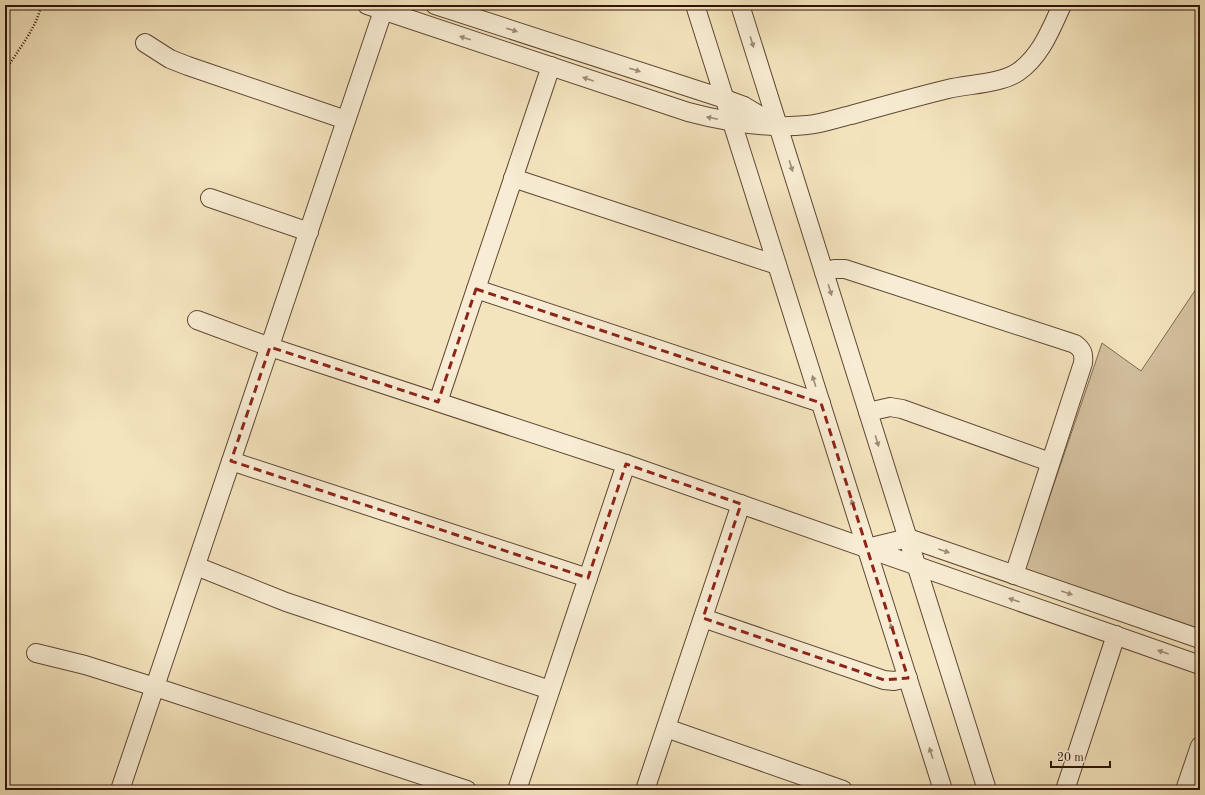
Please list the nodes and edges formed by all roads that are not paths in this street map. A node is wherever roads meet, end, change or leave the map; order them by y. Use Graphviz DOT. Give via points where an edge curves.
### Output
graph roads {
  1 [pos="435,5"];
  2 [pos="695,5"];
  3 [pos="740,5"];
  4 [pos="1062,5"];
  5 [pos="378,7"];
  6 [pos="145,43"];
  7 [pos="551,66"];
  8 [pos="725,99"];
  9 [pos="346,120"];
  10 [pos="732,122"];
  11 [pos="778,126"];
  12 [pos="513,178"];
  13 [pos="210,198"];
  14 [pos="309,232"];
  15 [pos="777,265"];
  16 [pos="824,272"];
  17 [pos="476,289"];
  18 [pos="197,320"];
  19 [pos="270,347"];
  20 [pos="438,402"];
  21 [pos="821,403"];
  22 [pos="868,412"];
  23 [pos="231,461"];
  24 [pos="1050,462"];
  25 [pos="626,464"];
  26 [pos="741,504"];
  27 [pos="908,538"];
  28 [pos="867,548"];
  29 [pos="916,565"];
  30 [pos="196,566"];
  31 [pos="1014,575"];
  32 [pos="588,578"];
  33 [pos="703,618"];
  34 [pos="1116,635"];
  35 [pos="1200,639"];
  36 [pos="36,653"];
  37 [pos="1200,665"];
  38 [pos="908,678"];
  39 [pos="155,687"];
  40 [pos="550,690"];
  41 [pos="666,728"];
  42 [pos="1200,746"];
  43 [pos="1191,788"];
  44 [pos="120,790"];
  45 [pos="467,790"];
  46 [pos="517,790"];
  47 [pos="645,790"];
  48 [pos="843,790"];
  49 [pos="943,790"];
  50 [pos="987,790"];
  51 [pos="1064,790"];
  1 -- 8 [label="street, one-way"];
  2 -- 8 [label="street"];
  3 -- 11 [label="street, one-way"];
  4 -- 11 [label="street" via="1042,47 1017,73 1000,80 949,89 809,125"];
  7 -- 5 [label="street, one-way"];
  5 -- 9 [label="street"];
  6 -- 9 [label="street" via="170,59 188,66"];
  10 -- 7 [label="street, one-way" via="688,112"];
  7 -- 12 [label="street"];
  8 -- 10 [label="street"];
  8 -- 11 [label="street" via="761,115"];
  9 -- 14 [label="street"];
  10 -- 11 [label="street"];
  10 -- 15 [label="street"];
  11 -- 16 [label="street, one-way"];
  12 -- 15 [label="street"];
  12 -- 17 [label="street"];
  13 -- 14 [label="street"];
  14 -- 19 [label="street"];
  21 -- 15 [label="street, one-way"];
  16 -- 22 [label="street, one-way"];
  16 -- 24 [label="street" via="845,269 1076,344 1084,355 1083,363"];
  17 -- 20 [label="street"];
  17 -- 21 [label="street"];
  18 -- 19 [label="street"];
  19 -- 20 [label="street"];
  19 -- 23 [label="street"];
  20 -- 25 [label="street"];
  28 -- 21 [label="street, one-way"];
  22 -- 24 [label="street" via="890,407 902,409"];
  22 -- 27 [label="street, one-way"];
  23 -- 30 [label="street"];
  23 -- 32 [label="street"];
  24 -- 31 [label="street"];
  25 -- 26 [label="street"];
  25 -- 32 [label="street"];
  26 -- 28 [label="street"];
  26 -- 33 [label="street"];
  27 -- 28 [label="street"];
  27 -- 29 [label="street"];
  27 -- 31 [label="street, one-way"];
  28 -- 29 [label="street"];
  38 -- 28 [label="street, one-way"];
  34 -- 29 [label="street, one-way"];
  29 -- 50 [label="street"];
  30 -- 39 [label="street"];
  30 -- 40 [label="street" via="286,602"];
  31 -- 35 [label="street, one-way"];
  32 -- 40 [label="street"];
  33 -- 38 [label="street" via="884,680"];
  33 -- 41 [label="street"];
  37 -- 34 [label="street, one-way"];
  34 -- 51 [label="street"];
  36 -- 39 [label="street"];
  49 -- 38 [label="street, one-way"];
  39 -- 44 [label="street"];
  39 -- 45 [label="street"];
  40 -- 46 [label="street"];
  41 -- 47 [label="street"];
  41 -- 48 [label="street"];
  42 -- 43 [label="street"];
}
